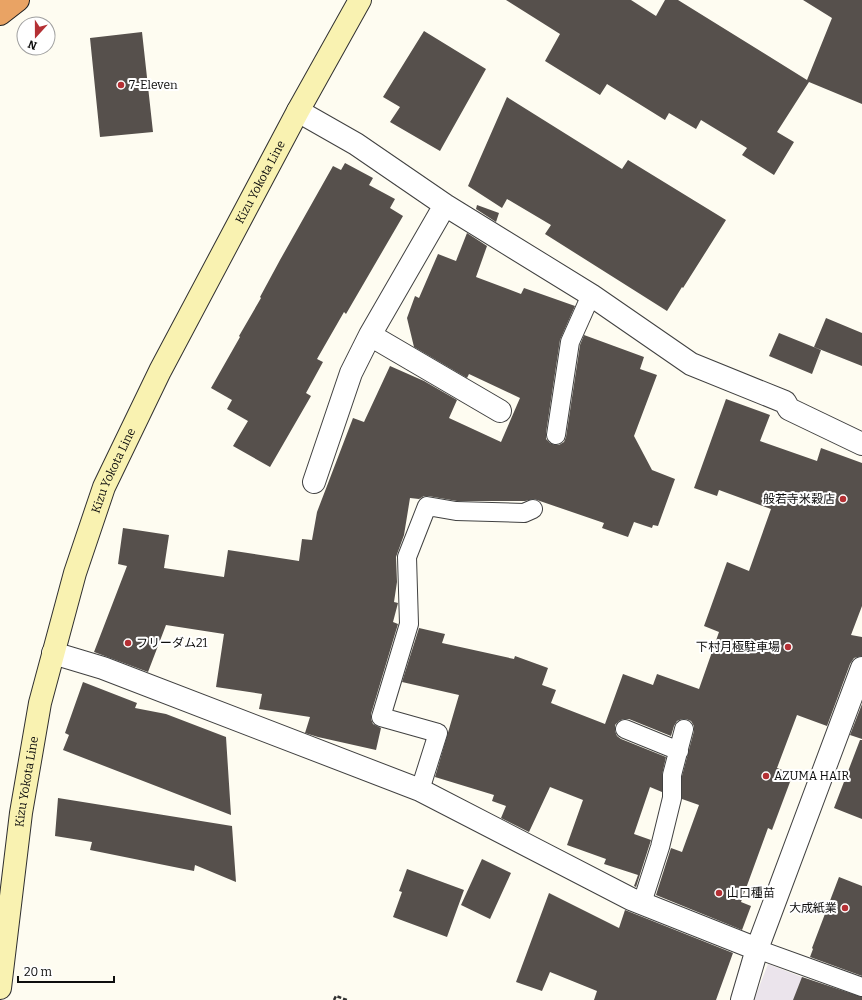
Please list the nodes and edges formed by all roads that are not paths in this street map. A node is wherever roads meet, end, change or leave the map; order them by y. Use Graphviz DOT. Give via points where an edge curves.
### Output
graph roads {
  1 [pos="18,0"];
  2 [pos="360,0"];
  3 [pos="0,14"];
  4 [pos="298,110"];
  5 [pos="445,205"];
  6 [pos="592,295"];
  7 [pos="370,335"];
  8 [pos="500,411"];
  9 [pos="556,435"];
  10 [pos="862,444"];
  11 [pos="314,482"];
  12 [pos="533,509"];
  13 [pos="53,653"];
  14 [pos="860,678"];
  15 [pos="684,729"];
  16 [pos="625,730"];
  17 [pos="679,751"];
  18 [pos="420,790"];
  19 [pos="642,903"];
  20 [pos="757,949"];
  21 [pos="862,987"];
  22 [pos="0,988"];
  23 [pos="742,1000"];
  1 -- 3 [label="highway"];
  2 -- 4 [label="main road, Kizu Yokota Line"];
  4 -- 5 [label="street" via="356,144"];
  4 -- 13 [label="main road, Kizu Yokota Line" via="160,371 104,487 75,573"];
  5 -- 6 [label="street"];
  5 -- 7 [label="street"];
  6 -- 9 [label="lane" via="570,342"];
  6 -- 10 [label="street" via="691,364 785,402 789,410"];
  7 -- 8 [label="street"];
  7 -- 11 [label="street" via="351,373"];
  12 -- 18 [label="lane" via="524,514 456,511 427,506 407,557 409,624 381,717 438,733"];
  13 -- 18 [label="street" via="103,668"];
  13 -- 22 [label="main road, Kizu Yokota Line" via="40,703 21,813"];
  14 -- 20 [label="street"];
  15 -- 17 [label="lane"];
  16 -- 17 [label="lane"];
  17 -- 19 [label="lane" via="672,775 672,798 662,840"];
  18 -- 19 [label="street"];
  19 -- 20 [label="street"];
  20 -- 21 [label="lane"];
  20 -- 23 [label="street"];
}
